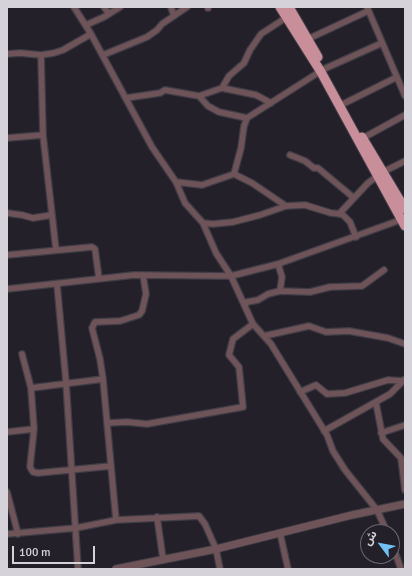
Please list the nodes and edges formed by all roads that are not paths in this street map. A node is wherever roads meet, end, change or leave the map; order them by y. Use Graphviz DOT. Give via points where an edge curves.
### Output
graph roads {
  1 [pos="74,7"];
  2 [pos="104,7"];
  3 [pos="120,7"];
  4 [pos="171,7"];
  5 [pos="187,7"];
  6 [pos="280,7"];
  7 [pos="289,7"];
  8 [pos="368,9"];
  9 [pos="109,14"];
  10 [pos="174,16"];
  11 [pos="287,17"];
  12 [pos="86,25"];
  13 [pos="91,34"];
  14 [pos="308,39"];
  15 [pos="382,43"];
  16 [pos="7,54"];
  17 [pos="42,55"];
  18 [pos="103,55"];
  19 [pos="322,71"];
  20 [pos="397,77"];
  21 [pos="222,88"];
  22 [pos="199,96"];
  23 [pos="405,96"];
  24 [pos="126,98"];
  25 [pos="271,103"];
  26 [pos="343,104"];
  27 [pos="405,115"];
  28 [pos="247,118"];
  29 [pos="43,135"];
  30 [pos="7,138"];
  31 [pos="362,138"];
  32 [pos="290,155"];
  33 [pos="405,161"];
  34 [pos="234,174"];
  35 [pos="380,174"];
  36 [pos="176,182"];
  37 [pos="354,198"];
  38 [pos="286,206"];
  39 [pos="405,210"];
  40 [pos="7,213"];
  41 [pos="338,214"];
  42 [pos="52,215"];
  43 [pos="404,221"];
  44 [pos="203,223"];
  45 [pos="356,237"];
  46 [pos="56,250"];
  47 [pos="7,255"];
  48 [pos="278,264"];
  49 [pos="384,270"];
  50 [pos="143,275"];
  51 [pos="231,276"];
  52 [pos="99,279"];
  53 [pos="58,284"];
  54 [pos="7,289"];
  55 [pos="280,291"];
  56 [pos="245,306"];
  57 [pos="253,324"];
  58 [pos="264,336"];
  59 [pos="405,344"];
  60 [pos="22,354"];
  61 [pos="103,379"];
  62 [pos="404,380"];
  63 [pos="66,382"];
  64 [pos="31,388"];
  65 [pos="300,392"];
  66 [pos="376,403"];
  67 [pos="107,423"];
  68 [pos="405,425"];
  69 [pos="34,429"];
  70 [pos="324,430"];
  71 [pos="7,432"];
  72 [pos="381,433"];
  73 [pos="111,466"];
  74 [pos="71,470"];
  75 [pos="405,490"];
  76 [pos="7,494"];
  77 [pos="405,504"];
  78 [pos="377,510"];
  79 [pos="157,517"];
  80 [pos="116,520"];
  81 [pos="383,524"];
  82 [pos="76,528"];
  83 [pos="280,533"];
  84 [pos="7,534"];
  85 [pos="18,534"];
  86 [pos="216,549"];
  87 [pos="163,559"];
  88 [pos="402,561"];
  89 [pos="78,569"];
  90 [pos="116,569"];
  91 [pos="220,569"];
  92 [pos="288,569"];
  93 [pos="401,569"];
  1 -- 12 [label="street"];
  2 -- 9 [label="street"];
  3 -- 9 [label="street"];
  4 -- 10 [label="street"];
  5 -- 10 [label="street"];
  6 -- 11 [label="highway"];
  7 -- 14 [label="highway"];
  8 -- 14 [label="street"];
  8 -- 15 [label="street"];
  9 -- 12 [label="street"];
  10 -- 18 [label="street" via="147,37"];
  11 -- 19 [label="highway"];
  11 -- 21 [label="street" via="263,32 244,63 229,76"];
  12 -- 13 [label="street"];
  13 -- 17 [label="street" via="63,50"];
  13 -- 18 [label="street"];
  14 -- 19 [label="highway"];
  15 -- 19 [label="street"];
  15 -- 20 [label="street"];
  16 -- 17 [label="street"];
  17 -- 29 [label="street"];
  18 -- 24 [label="street"];
  19 -- 25 [label="street"];
  19 -- 26 [label="highway"];
  19 -- 35 [label="highway"];
  20 -- 23 [label="street"];
  20 -- 26 [label="street"];
  21 -- 22 [label="street"];
  21 -- 25 [label="street" via="256,95"];
  22 -- 24 [label="street" via="165,90"];
  22 -- 28 [label="street" via="214,110"];
  24 -- 36 [label="street" via="152,147"];
  25 -- 28 [label="street"];
  26 -- 31 [label="highway"];
  27 -- 31 [label="street"];
  28 -- 34 [label="street"];
  29 -- 30 [label="street"];
  29 -- 42 [label="street"];
  31 -- 35 [label="highway"];
  32 -- 37 [label="street" via="318,168"];
  33 -- 35 [label="street"];
  34 -- 36 [label="street" via="202,185"];
  34 -- 38 [label="street"];
  35 -- 37 [label="street"];
  35 -- 39 [label="highway"];
  35 -- 43 [label="highway"];
  36 -- 44 [label="street" via="185,202"];
  37 -- 41 [label="street"];
  38 -- 41 [label="street" via="305,204"];
  38 -- 44 [label="street" via="260,216 233,222"];
  40 -- 42 [label="street" via="33,218"];
  41 -- 45 [label="street" via="348,219"];
  42 -- 46 [label="street"];
  43 -- 45 [label="street"];
  44 -- 51 [label="street" via="216,253"];
  45 -- 48 [label="street"];
  46 -- 47 [label="street"];
  46 -- 52 [label="street" via="94,248"];
  48 -- 51 [label="street"];
  48 -- 55 [label="street" via="282,277"];
  49 -- 55 [label="street" via="362,286 330,287 310,292"];
  50 -- 51 [label="street"];
  50 -- 52 [label="street"];
  50 -- 61 [label="street" via="146,294 139,315 120,321 101,321 92,325"];
  51 -- 56 [label="street"];
  52 -- 53 [label="street"];
  53 -- 54 [label="street"];
  53 -- 63 [label="street"];
  55 -- 56 [label="street" via="247,302"];
  56 -- 57 [label="street"];
  57 -- 58 [label="street"];
  57 -- 67 [label="street" via="233,339 229,355 239,367 243,407 147,424"];
  58 -- 59 [label="street" via="309,326 326,332 349,332 388,338"];
  58 -- 65 [label="street"];
  60 -- 64 [label="street"];
  61 -- 63 [label="street"];
  61 -- 67 [label="street"];
  62 -- 65 [label="street" via="388,380 345,393 327,394 316,385"];
  62 -- 66 [label="street"];
  63 -- 64 [label="street"];
  63 -- 74 [label="street"];
  64 -- 69 [label="street"];
  65 -- 70 [label="street"];
  66 -- 70 [label="street"];
  66 -- 72 [label="street"];
  67 -- 73 [label="street"];
  68 -- 72 [label="street"];
  69 -- 71 [label="street"];
  69 -- 74 [label="street" via="30,460 33,472"];
  70 -- 78 [label="street" via="344,470"];
  72 -- 75 [label="street" via="386,444 402,458"];
  73 -- 74 [label="street"];
  73 -- 80 [label="street"];
  74 -- 82 [label="street"];
  76 -- 85 [label="street"];
  77 -- 78 [label="street"];
  78 -- 81 [label="street"];
  78 -- 83 [label="street"];
  79 -- 80 [label="street"];
  79 -- 86 [label="street" via="199,516"];
  79 -- 87 [label="street"];
  80 -- 82 [label="street"];
  82 -- 85 [label="street"];
  82 -- 89 [label="street"];
  83 -- 86 [label="street"];
  83 -- 92 [label="street"];
  84 -- 85 [label="street"];
  86 -- 87 [label="street"];
  86 -- 91 [label="street"];
  87 -- 90 [label="street"];
  88 -- 93 [label="street"];
}
